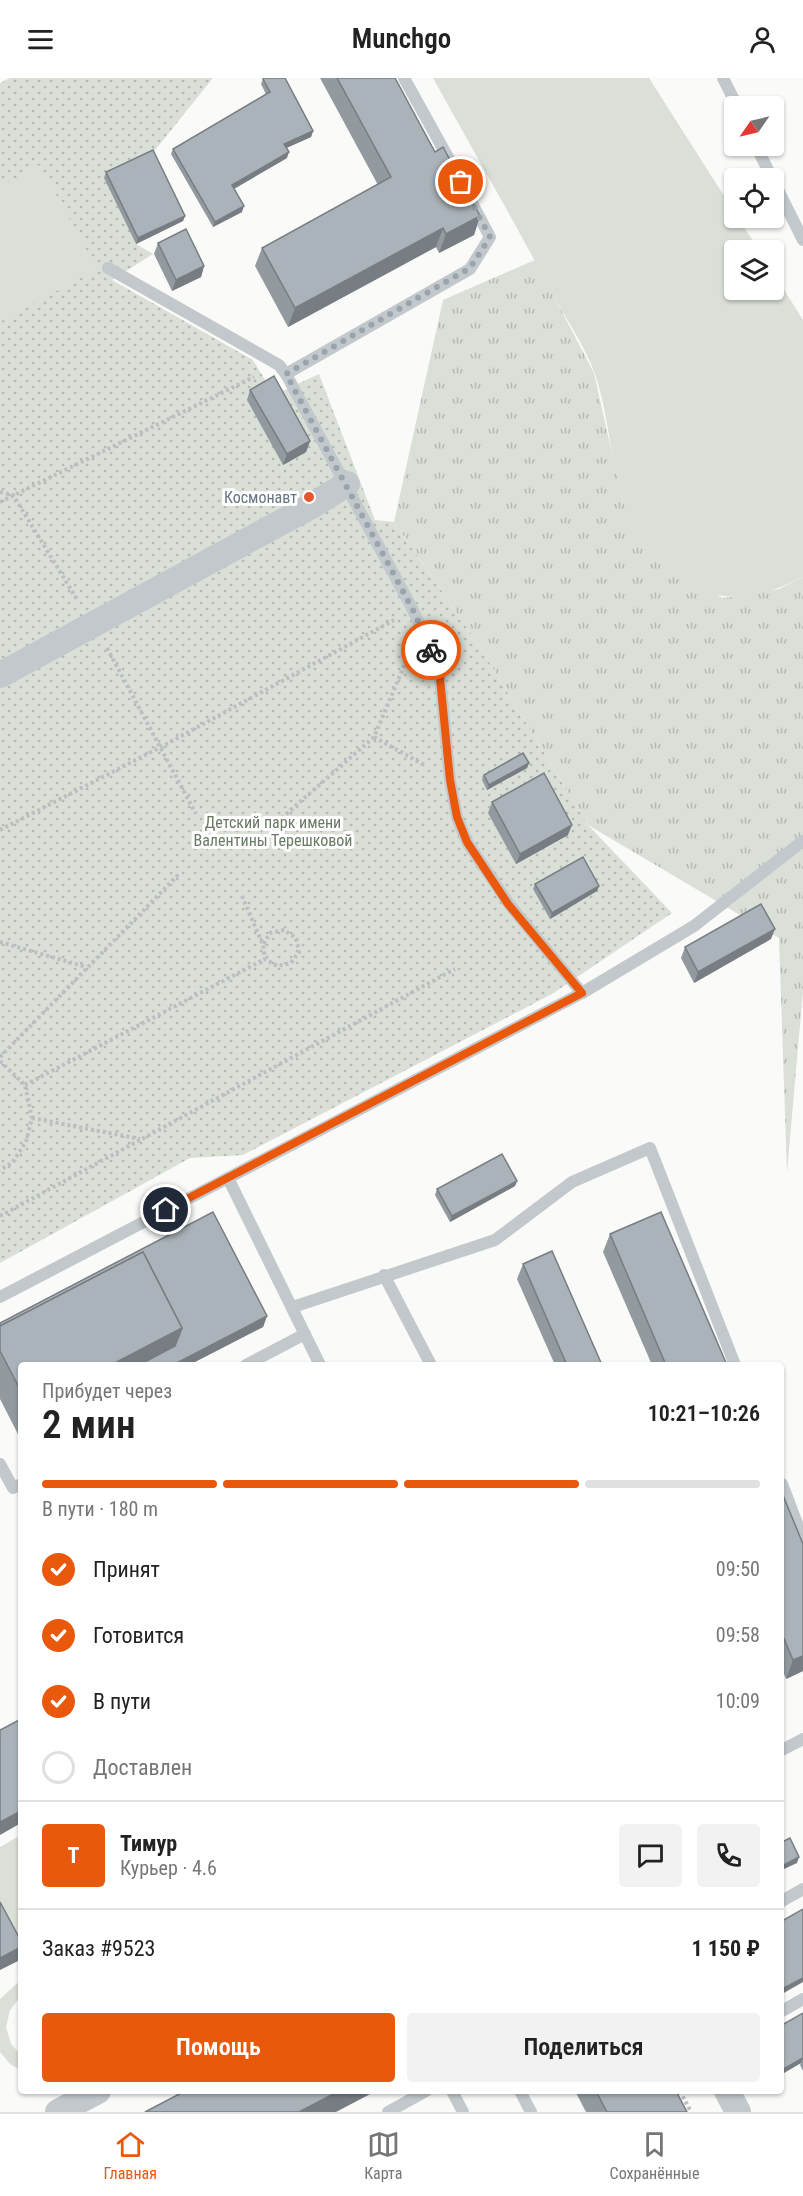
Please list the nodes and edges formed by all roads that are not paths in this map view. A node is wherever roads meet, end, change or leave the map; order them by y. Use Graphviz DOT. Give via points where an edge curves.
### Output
graph roads {
  1 [pos="404,78"];
  2 [pos="723,78"];
  3 [pos="732,96"];
  4 [pos="455,171"];
  5 [pos="466,192"];
  6 [pos="784,202"];
  7 [pos="803,240"];
  8 [pos="108,268"];
  9 [pos="283,370"];
  10 [pos="347,484"];
  11 [pos="0,675"];
  12 [pos="803,841"];
  13 [pos="582,993"];
  14 [pos="228,1178"];
  15 [pos="384,1275"];
  16 [pos="0,1296"];
  17 [pos="292,1307"];
  18 [pos="305,1334"];
  19 [pos="252,1362"];
  20 [pos="319,1362"];
  21 [pos="429,1362"];
  22 [pos="734,1362"];
  23 [pos="0,1464"];
  24 [pos="18,1486"];
  25 [pos="784,1489"];
  26 [pos="803,1539"];
  27 [pos="803,1739"];
  28 [pos="784,1749"];
  29 [pos="803,1889"];
  30 [pos="784,1900"];
  31 [pos="803,1999"];
  32 [pos="784,2010"];
  33 [pos="92,2094"];
  34 [pos="421,2094"];
  35 [pos="454,2094"];
  36 [pos="522,2094"];
  37 [pos="729,2094"];
  38 [pos="58,2112"];
  39 [pos="388,2112"];
  40 [pos="464,2112"];
  41 [pos="531,2112"];
  42 [pos="738,2112"];
  1 -- 4 [label="lane"];
  2 -- 3 [label="lane"];
  5 -- 9 [label="lane" via="490,237 470,268"];
  6 -- 7 [label="lane"];
  8 -- 9 [label="lane"];
  9 -- 10 [label="lane"];
  10 -- 11 [label="street"];
  10 -- 13 [label="lane" via="439,668 450,780 457,817 467,842 508,904"];
  12 -- 13 [label="lane" via="693,926"];
  13 -- 14 [label="lane"];
  14 -- 16 [label="lane"];
  14 -- 17 [label="lane"];
  15 -- 17 [label="lane"];
  15 -- 21 [label="lane"];
  15 -- 22 [label="lane" via="495,1240 572,1182 650,1148"];
  17 -- 18 [label="lane"];
  18 -- 19 [label="lane"];
  18 -- 20 [label="lane"];
  23 -- 24 [label="lane" via="13,1488"];
  25 -- 26 [label="lane"];
  27 -- 28 [label="lane"];
  29 -- 30 [label="lane"];
  31 -- 32 [label="lane"];
  33 -- 38 [label="street"];
  34 -- 39 [label="lane"];
  35 -- 40 [label="lane"];
  36 -- 41 [label="lane"];
  37 -- 42 [label="street"];
}
